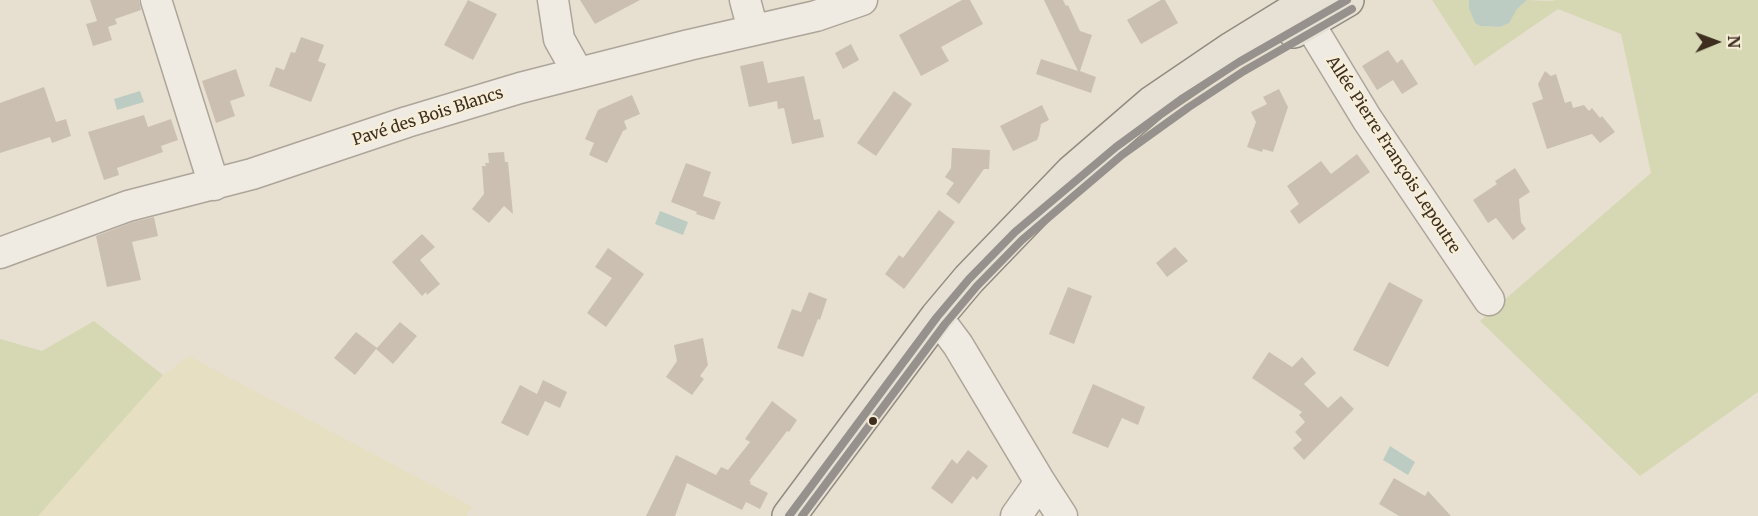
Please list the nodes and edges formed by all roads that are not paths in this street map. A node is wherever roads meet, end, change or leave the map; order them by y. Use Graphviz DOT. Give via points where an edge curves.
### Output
graph roads {
  1 [pos="156,0"];
  2 [pos="553,0"];
  3 [pos="744,0"];
  4 [pos="862,0"];
  5 [pos="1347,0"];
  6 [pos="1306,10"];
  7 [pos="753,30"];
  8 [pos="578,73"];
  9 [pos="214,185"];
  10 [pos="0,253"];
  11 [pos="1489,300"];
  12 [pos="937,317"];
  13 [pos="1040,482"];
  14 [pos="789,516"];
  15 [pos="1016,516"];
  16 [pos="1062,516"];
  1 -- 9 [label="street"];
  2 -- 8 [label="street" via="559,39"];
  3 -- 7 [label="street"];
  4 -- 7 [label="street, Pavé des Bois Blancs" via="816,16"];
  5 -- 6 [label="main road"];
  6 -- 11 [label="street, Allée Pierre François Lepoutre" via="1367,119"];
  6 -- 12 [label="main road" via="1241,52 1116,147 1015,232"];
  7 -- 8 [label="street, Pavé des Bois Blancs"];
  8 -- 9 [label="street, Pavé des Bois Blancs" via="435,113"];
  9 -- 10 [label="street, Pavé des Bois Blancs" via="128,206"];
  12 -- 13 [label="street" via="970,364"];
  12 -- 14 [label="main road"];
  13 -- 15 [label="street"];
  13 -- 16 [label="street"];
}
